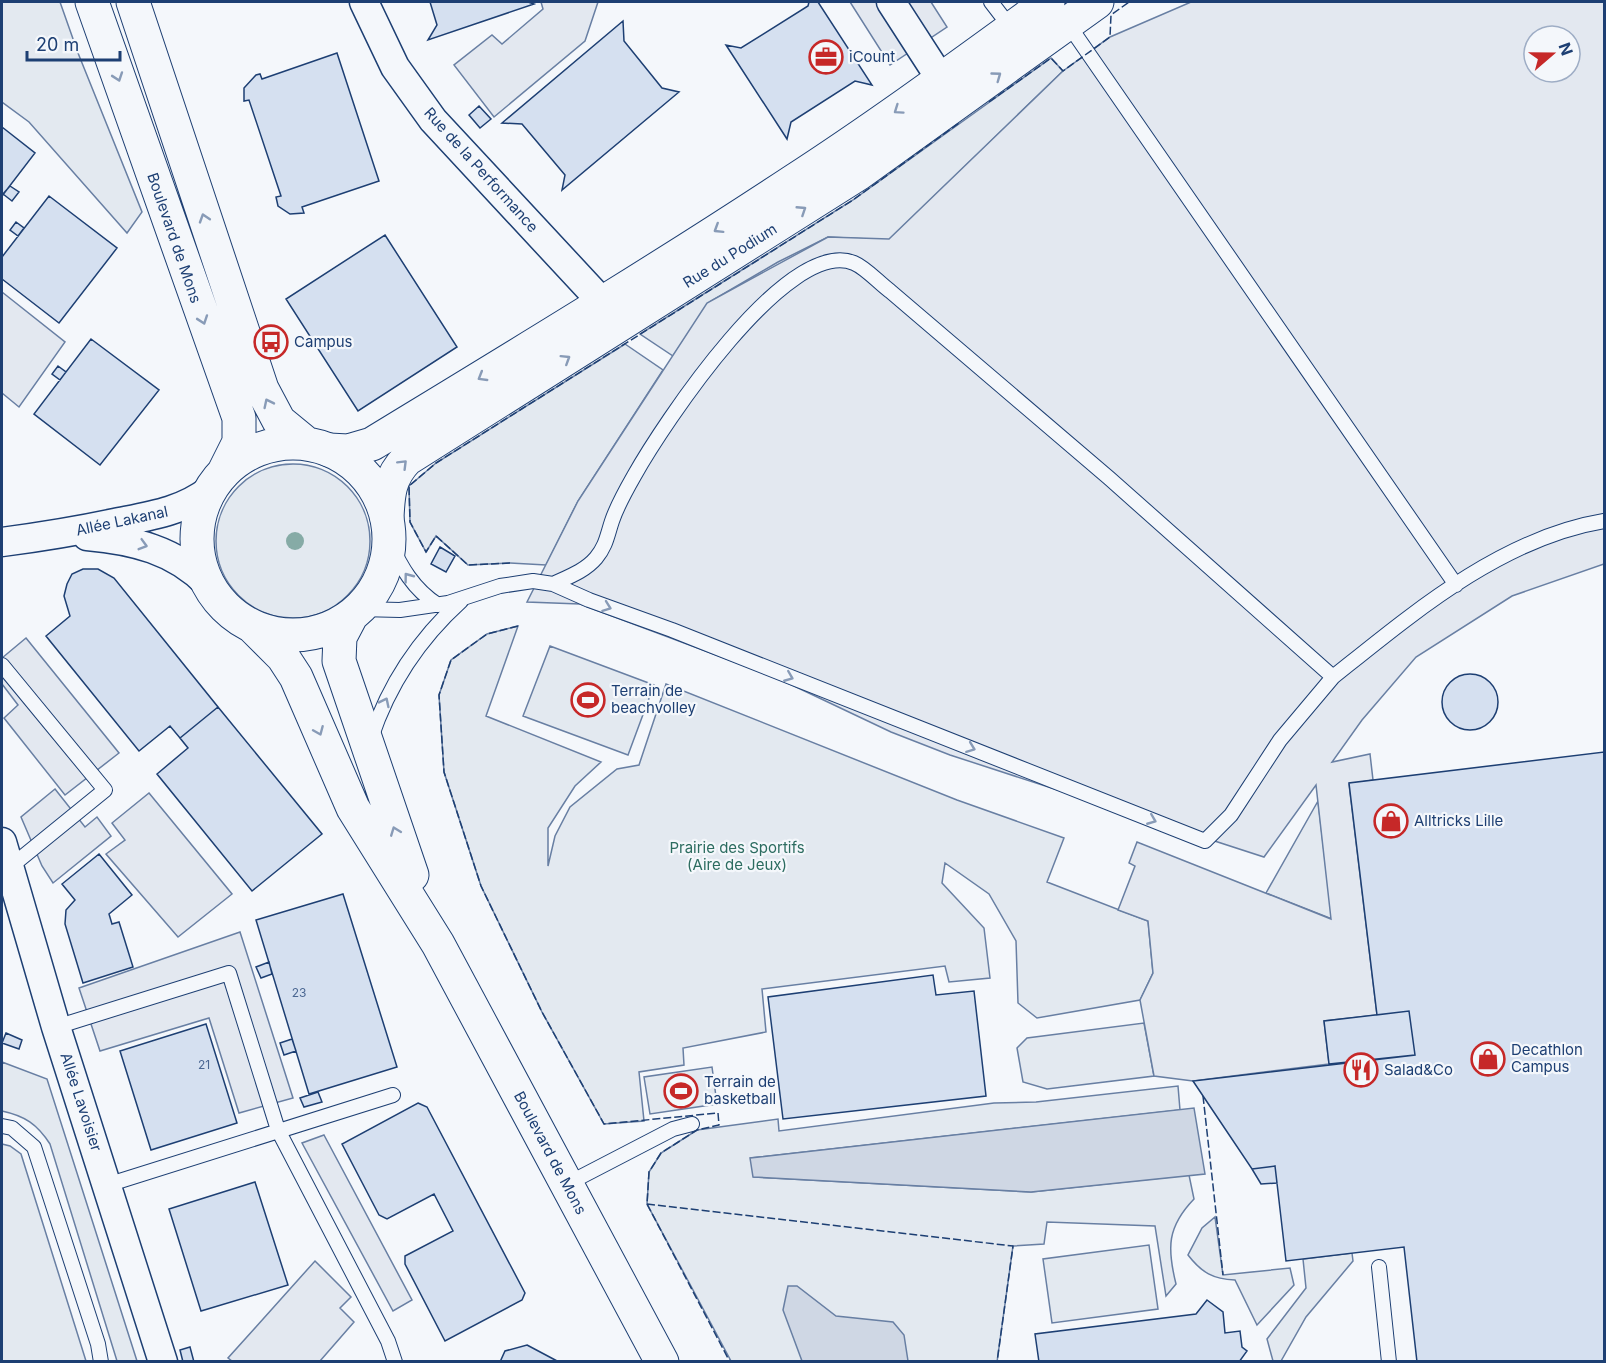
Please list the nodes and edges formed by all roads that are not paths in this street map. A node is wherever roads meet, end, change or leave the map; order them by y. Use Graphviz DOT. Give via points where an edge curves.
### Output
graph roads {
  1 [pos="92,2"];
  2 [pos="133,2"];
  3 [pos="364,2"];
  4 [pos="891,2"];
  5 [pos="991,2"];
  6 [pos="1097,2"];
  7 [pos="1056,9"];
  8 [pos="1011,28"];
  9 [pos="949,92"];
  10 [pos="610,315"];
  11 [pos="318,447"];
  12 [pos="217,481"];
  13 [pos="1605,521"];
  14 [pos="388,530"];
  15 [pos="64,533"];
  16 [pos="2,542"];
  17 [pos="208,584"];
  18 [pos="554,584"];
  19 [pos="1456,585"];
  20 [pos="463,599"];
  21 [pos="438,605"];
  22 [pos="354,613"];
  23 [pos="253,627"];
  24 [pos="2,665"];
  25 [pos="1333,678"];
  26 [pos="368,749"];
  27 [pos="4,860"];
  28 [pos="438,944"];
  29 [pos="56,1027"];
  30 [pos="393,1095"];
  31 [pos="692,1124"];
  32 [pos="2,1126"];
  33 [pos="278,1130"];
  34 [pos="567,1184"];
  35 [pos="107,1185"];
  36 [pos="1379,1267"];
  37 [pos="101,1362"];
  38 [pos="164,1362"];
  39 [pos="395,1362"];
  40 [pos="662,1362"];
  41 [pos="1389,1362"];
  1 -- 12 [label="main road, Boulevard de Mons, one-way" via="239,418 239,442"];
  11 -- 2 [label="main road, one-way" via="279,421 262,389"];
  3 -- 10 [label="street, Rue de la Performance" via="395,67 433,120"];
  4 -- 9 [label="street"];
  5 -- 8 [label="lane"];
  6 -- 7 [label="main road, Rue du Podium"];
  7 -- 8 [label="main road, Rue du Podium"];
  9 -- 7 [label="main road, Rue du Podium, one-way"];
  7 -- 19 [label="lane"];
  8 -- 9 [label="main road, Rue du Podium"];
  9 -- 10 [label="main road, Rue du Podium" via="858,174"];
  10 -- 11 [label="main road, Rue du Podium, one-way" via="372,444 348,451"];
  14 -- 10 [label="main road, Rue du Podium, one-way" via="390,483 407,459"];
  11 -- 12 [label="main road" via="285,443 262,448 242,458"];
  11 -- 14 [label="main road" via="350,462 366,477 379,497"];
  12 -- 15 [label="street, Allée Lakanal" via="194,502 159,515"];
  12 -- 17 [label="main road" via="200,513 196,537 199,562"];
  13 -- 19 [label="lane" via="1541,541 1482,567"];
  21 -- 14 [label="lane, one-way" via="424,596 401,567"];
  14 -- 22 [label="main road" via="381,578"];
  15 -- 16 [label="street, Allée Lakanal"];
  15 -- 17 [label="street, Allée Lakanal, one-way" via="156,549 182,561"];
  17 -- 23 [label="main road" via="222,605"];
  18 -- 20 [label="lane" via="513,583"];
  18 -- 25 [label="lane, one-way" via="1205,841 1231,815 1280,740"];
  18 -- 25 [label="lane" via="595,560 608,542 612,522 635,474 695,384 763,303 798,274 821,262 853,263 1037,416"];
  19 -- 25 [label="lane" via="1423,606"];
  20 -- 21 [label="lane"];
  26 -- 20 [label="lane, one-way" via="378,717 408,657"];
  21 -- 22 [label="lane"];
  22 -- 23 [label="main road" via="327,630 303,636 278,635"];
  22 -- 26 [label="main road, Boulevard de Mons" via="340,637 338,655"];
  23 -- 28 [label="main road, Boulevard de Mons, one-way" via="283,657 296,677 353,808"];
  24 -- 27 [label="lane" via="105,790"];
  28 -- 26 [label="main road, Boulevard de Mons, one-way"];
  27 -- 29 [label="street, Allée Lavoisier"];
  28 -- 34 [label="main road, Boulevard de Mons"];
  29 -- 33 [label="lane" via="230,973"];
  29 -- 35 [label="street, Allée Lavoisier"];
  30 -- 33 [label="lane"];
  31 -- 34 [label="lane" via="662,1134"];
  32 -- 37 [label="lane" via="12,1128 34,1147"];
  33 -- 35 [label="lane"];
  33 -- 39 [label="lane" via="388,1341"];
  34 -- 40 [label="main road, Boulevard de Mons"];
  35 -- 38 [label="street, Allée Lavoisier"];
  36 -- 41 [label="lane"];
}
